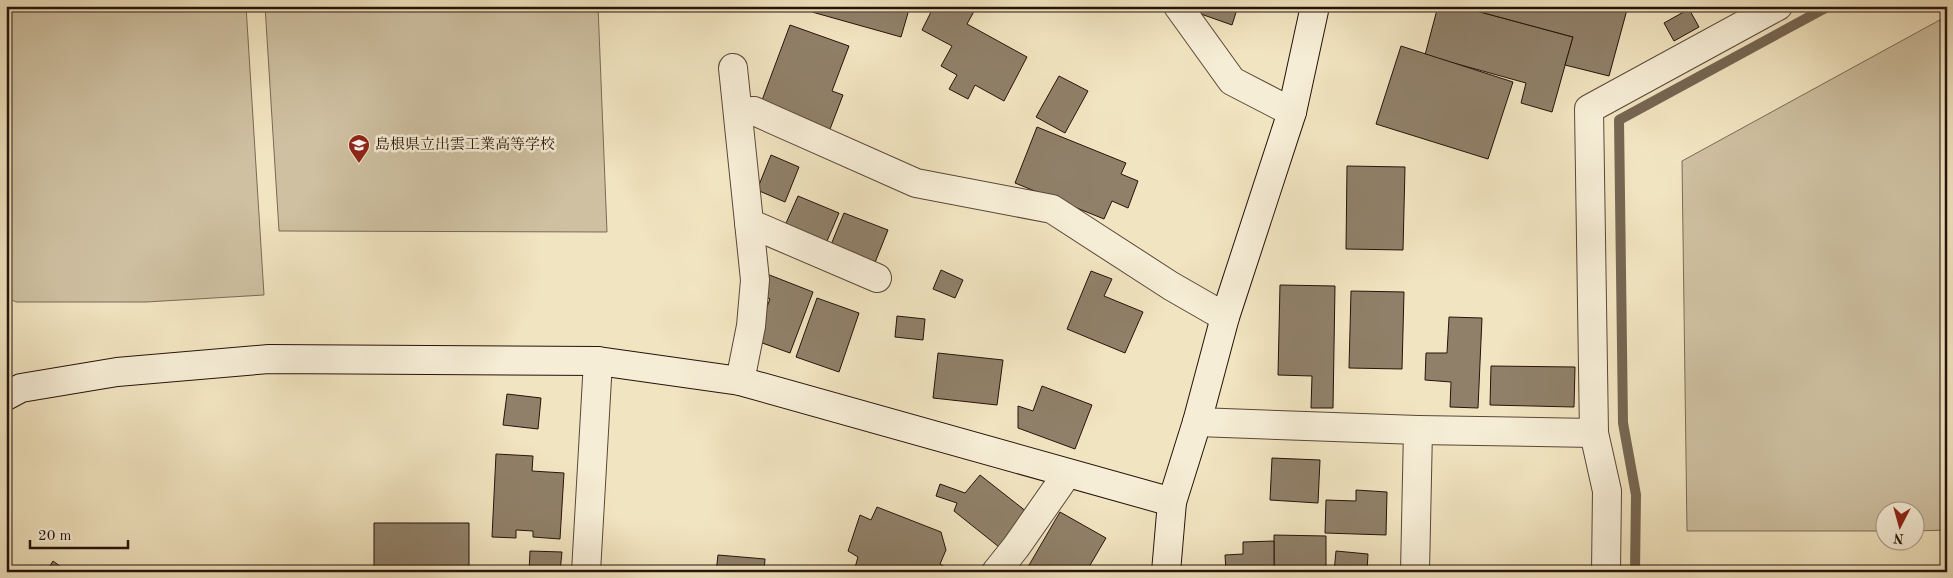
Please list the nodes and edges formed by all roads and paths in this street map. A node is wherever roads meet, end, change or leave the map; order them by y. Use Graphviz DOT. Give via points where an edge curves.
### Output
graph roads {
  1 [pos="1178,6"];
  2 [pos="1315,6"];
  3 [pos="1778,6"];
  4 [pos="733,68"];
  5 [pos="1292,112"];
  6 [pos="738,113"];
  7 [pos="749,223"];
  8 [pos="876,278"];
  9 [pos="1225,317"];
  10 [pos="598,361"];
  11 [pos="740,382"];
  12 [pos="6,396"];
  13 [pos="1196,422"];
  14 [pos="1418,430"];
  15 [pos="1594,433"];
  16 [pos="1067,474"];
  17 [pos="1172,502"];
  18 [pos="586,572"];
  19 [pos="996,572"];
  20 [pos="1166,572"];
  21 [pos="1416,572"];
  22 [pos="1606,572"];
  1 -- 5 [label="street" via="1232,81"];
  2 -- 5 [label="street"];
  3 -- 15 [label="street" via="1589,109"];
  4 -- 6 [label="street"];
  5 -- 9 [label="street"];
  6 -- 7 [label="street"];
  6 -- 9 [label="street" via="754,111 916,183 1052,210"];
  7 -- 8 [label="street"];
  7 -- 11 [label="street" via="755,280 751,326"];
  9 -- 13 [label="street"];
  10 -- 11 [label="street"];
  10 -- 12 [label="street" via="269,359 117,372 21,388"];
  10 -- 18 [label="street"];
  11 -- 16 [label="street"];
  13 -- 14 [label="street"];
  13 -- 17 [label="street"];
  14 -- 15 [label="street"];
  14 -- 21 [label="street"];
  15 -- 22 [label="street" via="1607,491"];
  16 -- 17 [label="street"];
  16 -- 19 [label="street"];
  17 -- 20 [label="street"];
}
